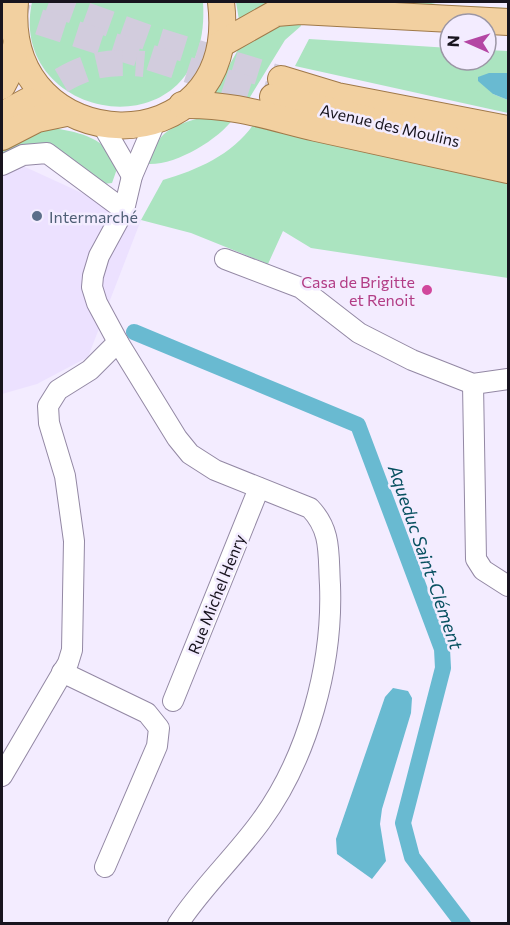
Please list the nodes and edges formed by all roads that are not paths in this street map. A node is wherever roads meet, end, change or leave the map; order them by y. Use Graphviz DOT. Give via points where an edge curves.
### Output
graph roads {
  1 [pos="15,2"];
  2 [pos="221,2"];
  3 [pos="508,22"];
  4 [pos="11,40"];
  5 [pos="221,44"];
  6 [pos="2,86"];
  7 [pos="28,101"];
  8 [pos="182,105"];
  9 [pos="66,113"];
  10 [pos="2,114"];
  11 [pos="156,120"];
  12 [pos="103,126"];
  13 [pos="508,129"];
  14 [pos="2,137"];
  15 [pos="508,151"];
  16 [pos="2,165"];
  17 [pos="508,170"];
  18 [pos="132,176"];
  19 [pos="124,210"];
  20 [pos="225,259"];
  21 [pos="118,342"];
  22 [pos="508,378"];
  23 [pos="473,384"];
  24 [pos="259,488"];
  25 [pos="508,586"];
  26 [pos="62,672"];
  27 [pos="173,701"];
  28 [pos="2,776"];
  29 [pos="105,867"];
  30 [pos="177,924"];
  1 -- 4 [label="main road"];
  2 -- 5 [label="main road"];
  3 -- 5 [label="main road" via="300,11 276,13"];
  4 -- 6 [label="main road" via="11,69"];
  4 -- 9 [label="main road" via="37,89"];
  5 -- 8 [label="main road" via="207,78"];
  7 -- 10 [label="main road"];
  8 -- 11 [label="main road"];
  8 -- 17 [label="main road" via="242,108 293,123"];
  9 -- 12 [label="main road"];
  9 -- 14 [label="main road" via="37,119"];
  11 -- 12 [label="main road" via="130,126"];
  11 -- 18 [label="street"];
  12 -- 18 [label="street"];
  13 -- 15 [label="main road, Avenue des Moulins" via="277,88 467,144"];
  16 -- 19 [label="street" via="23,155 47,153"];
  18 -- 19 [label="street"];
  19 -- 21 [label="street" via="99,256 92,287"];
  20 -- 23 [label="street" via="301,288 359,333 412,360"];
  21 -- 24 [label="street" via="190,454 215,470"];
  21 -- 26 [label="street" via="90,370 58,390 48,406 48,423 64,476 74,541 72,650"];
  22 -- 23 [label="street"];
  23 -- 25 [label="street" via="476,559 483,570"];
  24 -- 27 [label="street, Rue Michel Henry"];
  24 -- 30 [label="street" via="310,508 322,520 327,534 330,596 324,668 314,713 297,758 267,811"];
  26 -- 28 [label="street"];
  26 -- 29 [label="street" via="147,713 159,728 157,746"];
}
